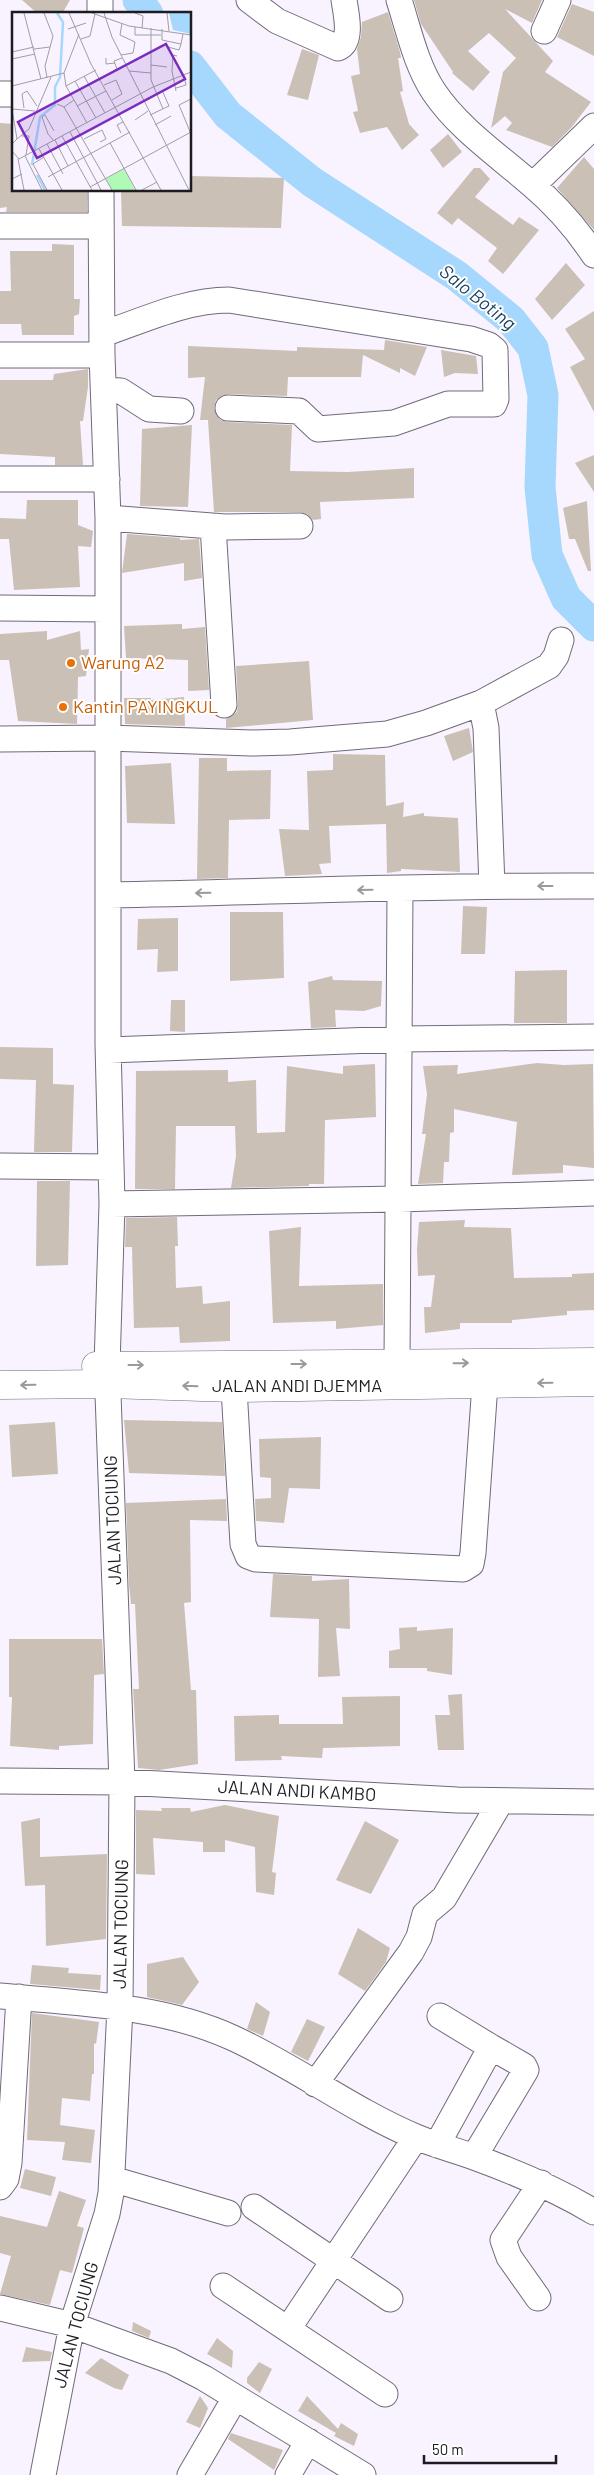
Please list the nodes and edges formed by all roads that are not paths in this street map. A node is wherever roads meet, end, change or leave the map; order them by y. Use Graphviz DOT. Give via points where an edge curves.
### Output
graph roads {
  1 [pos="248,0"];
  2 [pos="344,0"];
  3 [pos="399,0"];
  4 [pos="558,0"];
  5 [pos="544,31"];
  6 [pos="594,126"];
  7 [pos="532,185"];
  8 [pos="101,191"];
  9 [pos="0,226"];
  10 [pos="101,226"];
  11 [pos="594,255"];
  12 [pos="102,344"];
  13 [pos="0,355"];
  14 [pos="104,390"];
  15 [pos="228,408"];
  16 [pos="181,410"];
  17 [pos="107,479"];
  18 [pos="0,480"];
  19 [pos="108,518"];
  20 [pos="213,526"];
  21 [pos="300,526"];
  22 [pos="0,608"];
  23 [pos="107,609"];
  24 [pos="561,640"];
  25 [pos="481,703"];
  26 [pos="224,705"];
  27 [pos="108,738"];
  28 [pos="0,739"];
  29 [pos="492,886"];
  30 [pos="594,886"];
  31 [pos="400,890"];
  32 [pos="108,895"];
  33 [pos="594,1037"];
  34 [pos="401,1039"];
  35 [pos="109,1050"];
  36 [pos="0,1166"];
  37 [pos="111,1167"];
  38 [pos="594,1193"];
  39 [pos="398,1200"];
  40 [pos="112,1204"];
  41 [pos="594,1362"];
  42 [pos="397,1363"];
  43 [pos="0,1366"];
  44 [pos="107,1375"];
  45 [pos="594,1382"];
  46 [pos="485,1384"];
  47 [pos="0,1385"];
  48 [pos="234,1388"];
  49 [pos="0,1782"];
  50 [pos="122,1782"];
  51 [pos="501,1801"];
  52 [pos="594,1802"];
  53 [pos="10,1997"];
  54 [pos="120,2007"];
  55 [pos="440,2016"];
  56 [pos="491,2047"];
  57 [pos="315,2084"];
  58 [pos="6,2101"];
  59 [pos="427,2141"];
  60 [pos="474,2157"];
  61 [pos="112,2179"];
  62 [pos="541,2183"];
  63 [pos="0,2187"];
  64 [pos="254,2207"];
  65 [pos="594,2212"];
  66 [pos="228,2213"];
  67 [pos="334,2261"];
  68 [pos="223,2286"];
  69 [pos="390,2298"];
  70 [pos="538,2298"];
  71 [pos="0,2308"];
  72 [pos="72,2325"];
  73 [pos="288,2329"];
  74 [pos="385,2394"];
  75 [pos="235,2398"];
  76 [pos="308,2442"];
  77 [pos="43,2475"];
  78 [pos="190,2475"];
  79 [pos="288,2475"];
  80 [pos="363,2475"];
  1 -- 2 [label="street" via="277,21 338,48 344,44 346,35"];
  3 -- 7 [label="street" via="424,74 440,100 472,134"];
  4 -- 5 [label="street"];
  6 -- 7 [label="street"];
  7 -- 11 [label="street" via="566,217"];
  8 -- 10 [label="street, JALAN TOCIUNG"];
  9 -- 10 [label="street"];
  10 -- 12 [label="street, JALAN TOCIUNG"];
  12 -- 13 [label="street"];
  12 -- 14 [label="street, JALAN TOCIUNG"];
  12 -- 15 [label="street" via="184,306 209,300 229,300 471,339 489,345 496,353 494,404 448,404 394,423 318,428 299,411"];
  14 -- 16 [label="street" via="121,391 149,409"];
  14 -- 17 [label="street, JALAN TOCIUNG"];
  17 -- 18 [label="street"];
  17 -- 19 [label="street, JALAN TOCIUNG"];
  19 -- 20 [label="street"];
  19 -- 23 [label="street, JALAN TOCIUNG"];
  20 -- 21 [label="street"];
  20 -- 26 [label="street"];
  22 -- 23 [label="street"];
  23 -- 27 [label="street, JALAN TOCIUNG"];
  24 -- 25 [label="street" via="549,666"];
  25 -- 27 [label="street" via="387,734 251,743"];
  25 -- 29 [label="street" via="486,728"];
  27 -- 28 [label="street"];
  27 -- 32 [label="street, JALAN TOCIUNG"];
  30 -- 29 [label="street, one-way"];
  29 -- 31 [label="street"];
  31 -- 32 [label="street, one-way"];
  31 -- 34 [label="street"];
  32 -- 35 [label="street, JALAN TOCIUNG"];
  33 -- 34 [label="street"];
  34 -- 35 [label="street"];
  34 -- 39 [label="street"];
  35 -- 37 [label="street, JALAN TOCIUNG"];
  36 -- 37 [label="street"];
  37 -- 40 [label="street, JALAN TOCIUNG"];
  38 -- 39 [label="street"];
  39 -- 40 [label="street"];
  39 -- 42 [label="street"];
  40 -- 44 [label="street, JALAN TOCIUNG"];
  42 -- 41 [label="highway, JALAN ANDI DJEMMA, one-way"];
  44 -- 42 [label="highway, JALAN ANDI DJEMMA, one-way"];
  43 -- 44 [label="highway, JALAN ANDI DJEMMA"];
  44 -- 47 [label="highway, JALAN ANDI DJEMMA, one-way"];
  48 -- 44 [label="highway, JALAN ANDI DJEMMA, one-way"];
  44 -- 50 [label="street, JALAN TOCIUNG"];
  45 -- 46 [label="highway, JALAN ANDI DJEMMA, one-way"];
  46 -- 48 [label="highway, JALAN ANDI DJEMMA"];
  46 -- 48 [label="street" via="473,1554 471,1564 463,1569 256,1559 248,1556 243,1544"];
  49 -- 50 [label="street, JALAN ANDI KAMBO"];
  50 -- 51 [label="street, JALAN ANDI KAMBO"];
  50 -- 54 [label="street, JALAN TOCIUNG"];
  51 -- 52 [label="street, JALAN ANDI KAMBO"];
  51 -- 57 [label="street" via="444,1898 425,1914 410,1952"];
  53 -- 54 [label="street"];
  53 -- 58 [label="street"];
  54 -- 57 [label="street" via="186,2020 217,2031"];
  54 -- 61 [label="street, JALAN TOCIUNG"];
  55 -- 56 [label="street"];
  56 -- 59 [label="street"];
  56 -- 60 [label="street" via="526,2070"];
  57 -- 59 [label="street"];
  58 -- 63 [label="street" via="9,2163"];
  59 -- 60 [label="street"];
  59 -- 67 [label="street"];
  60 -- 62 [label="street"];
  61 -- 66 [label="street"];
  61 -- 72 [label="street, JALAN TOCIUNG" via="106,2214"];
  62 -- 65 [label="street"];
  62 -- 70 [label="street" via="503,2240 509,2257"];
  64 -- 67 [label="street"];
  67 -- 69 [label="street"];
  67 -- 73 [label="street"];
  68 -- 73 [label="street"];
  71 -- 72 [label="street"];
  72 -- 75 [label="street" via="171,2361"];
  72 -- 77 [label="street, JALAN TOCIUNG"];
  73 -- 74 [label="street"];
  75 -- 76 [label="street"];
  75 -- 78 [label="street"];
  76 -- 79 [label="street"];
  76 -- 80 [label="street"];
}
